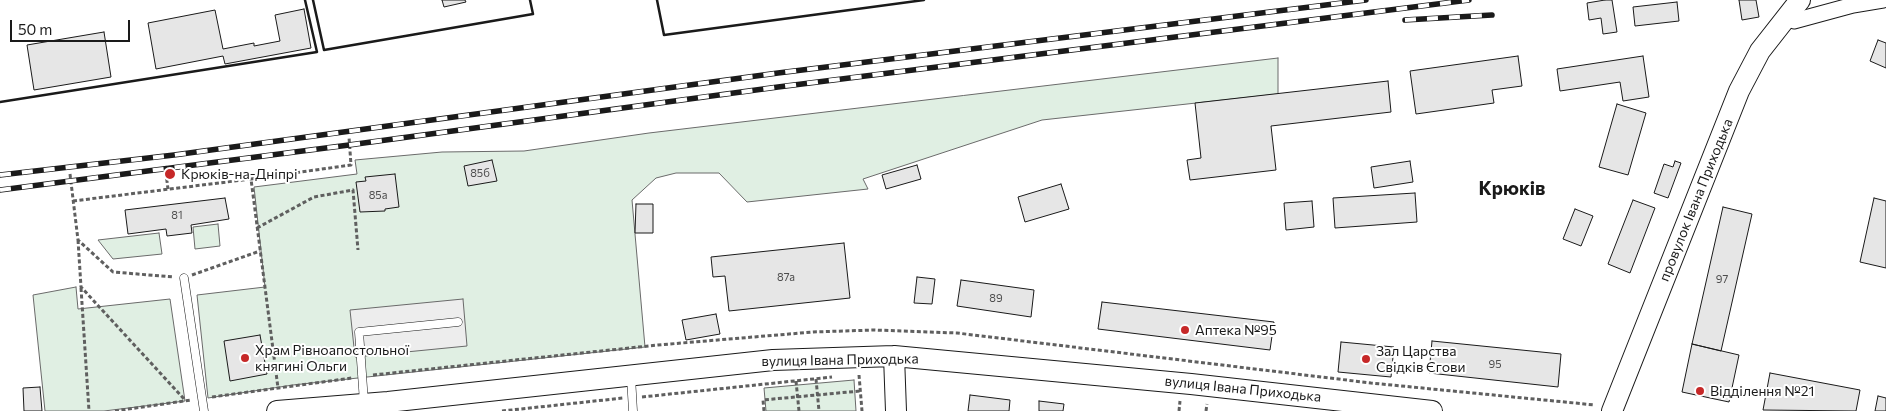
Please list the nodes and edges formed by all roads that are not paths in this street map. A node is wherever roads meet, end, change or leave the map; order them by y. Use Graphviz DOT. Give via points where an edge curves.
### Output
graph roads {
  1 [pos="1800,0"];
  2 [pos="1882,0"];
  3 [pos="1785,17"];
  4 [pos="184,278"];
  5 [pos="458,322"];
  6 [pos="894,356"];
  7 [pos="631,377"];
  8 [pos="365,404"];
  9 [pos="204,411"];
  10 [pos="277,411"];
  11 [pos="633,411"];
  12 [pos="896,411"];
  13 [pos="1432,411"];
  14 [pos="1612,411"];
  1 -- 3 [label="main road, провулок Івана Приходька"];
  2 -- 3 [label="street" via="1794,21"];
  3 -- 14 [label="main road, провулок Івана Приходька" via="1760,51 1739,91"];
  4 -- 9 [label="lane"];
  5 -- 8 [label="lane" via="359,332"];
  6 -- 7 [label="main road, вулиця Івана Приходька" via="773,360"];
  6 -- 12 [label="main road"];
  6 -- 13 [label="main road, вулиця Івана Приходька"];
  7 -- 8 [label="main road, вулиця Івана Приходька"];
  7 -- 11 [label="lane"];
  8 -- 10 [label="main road, вулиця Івана Приходька"];
}
